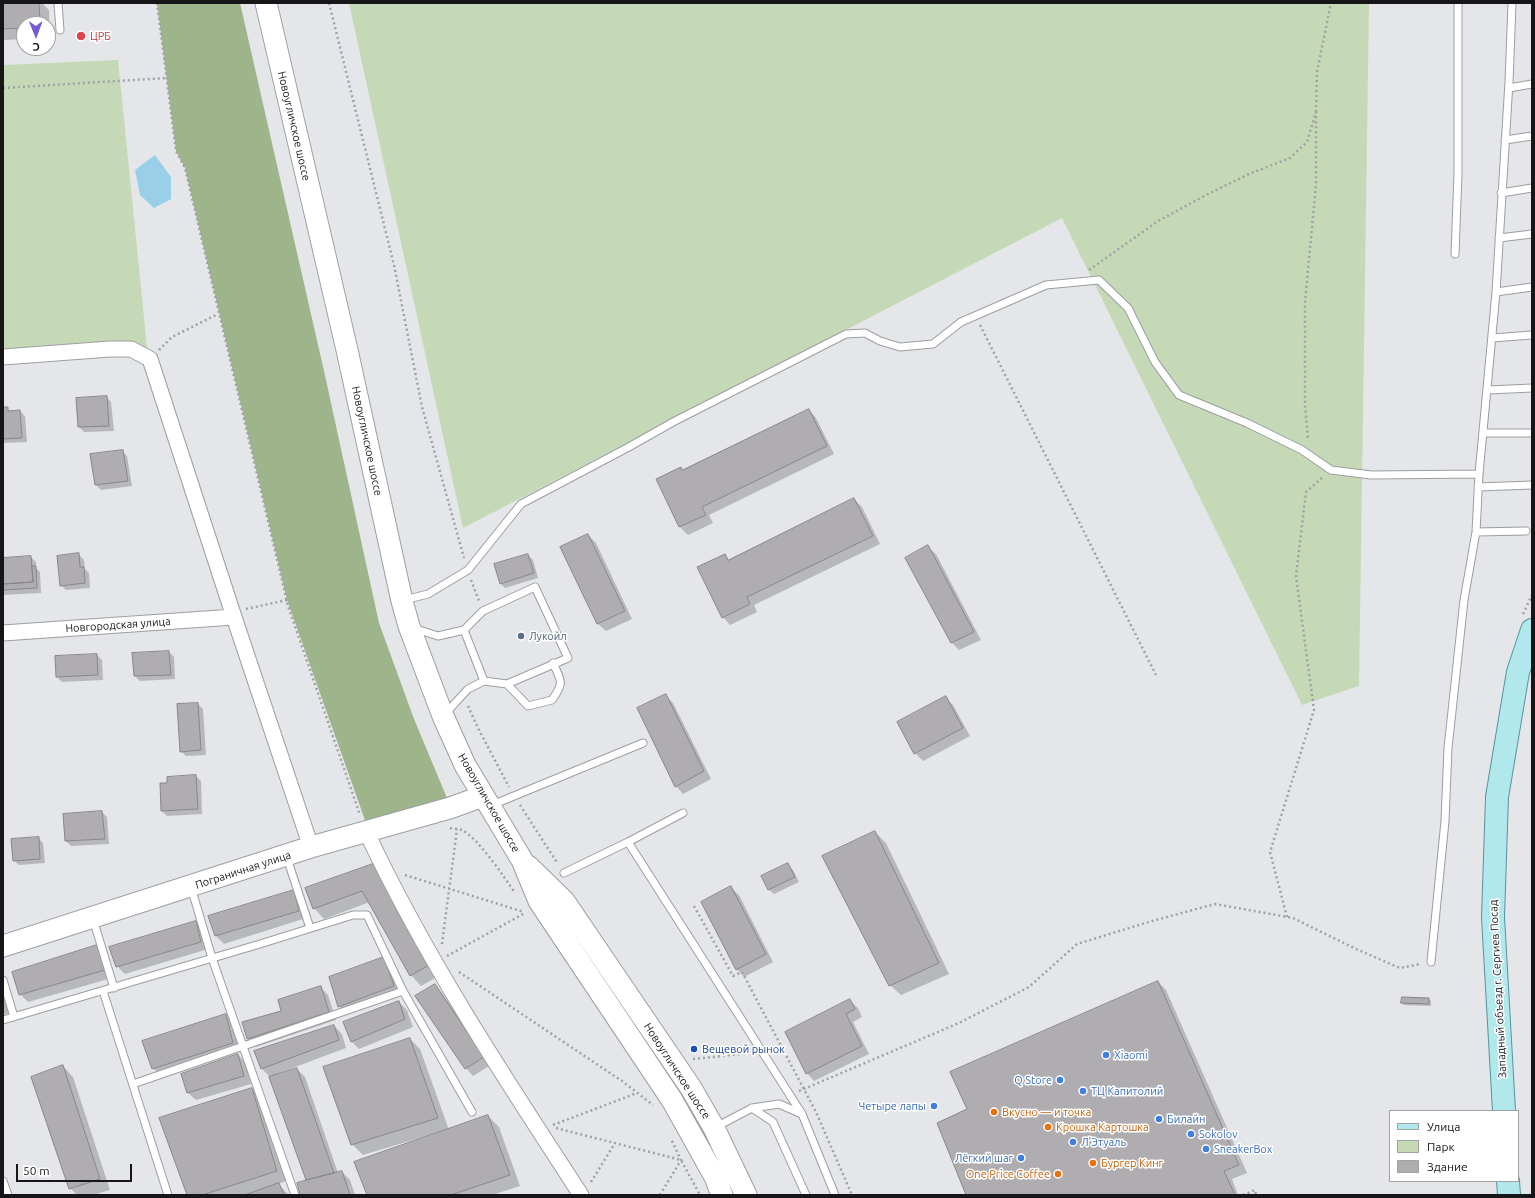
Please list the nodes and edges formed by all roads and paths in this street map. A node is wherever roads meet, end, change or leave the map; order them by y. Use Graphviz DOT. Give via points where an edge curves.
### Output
graph roads {
  1 [pos="58,3"];
  2 [pos="157,3"];
  3 [pos="266,3"];
  4 [pos="329,3"];
  5 [pos="1331,3"];
  6 [pos="1458,3"];
  7 [pos="1512,3"];
  8 [pos="60,30"];
  9 [pos="166,78"];
  10 [pos="1532,84"];
  11 [pos="3,88"];
  12 [pos="1509,88"];
  13 [pos="1316,112"];
  14 [pos="1532,136"];
  15 [pos="1505,140"];
  16 [pos="1532,188"];
  17 [pos="1501,193"];
  18 [pos="1532,234"];
  19 [pos="1499,238"];
  20 [pos="1455,254"];
  21 [pos="1072,283"];
  22 [pos="1532,287"];
  23 [pos="1496,292"];
  24 [pos="218,314"];
  25 [pos="976,316"];
  26 [pos="1532,335"];
  27 [pos="1492,338"];
  28 [pos="3,357"];
  29 [pos="150,359"];
  30 [pos="1532,388"];
  31 [pos="1488,390"];
  32 [pos="1483,433"];
  33 [pos="1532,433"];
  34 [pos="1309,455"];
  35 [pos="1331,470"];
  36 [pos="1479,474"];
  37 [pos="1532,485"];
  38 [pos="1478,487"];
  39 [pos="1526,531"];
  40 [pos="1476,532"];
  41 [pos="468,570"];
  42 [pos="287,600"];
  43 [pos="402,601"];
  44 [pos="483,611"];
  45 [pos="233,615"];
  46 [pos="409,626"];
  47 [pos="464,630"];
  48 [pos="1532,630"];
  49 [pos="3,633"];
  50 [pos="553,664"];
  51 [pos="1156,675"];
  52 [pos="484,681"];
  53 [pos="508,684"];
  54 [pos="443,716"];
  55 [pos="643,743"];
  56 [pos="486,801"];
  57 [pos="683,813"];
  58 [pos="444,828"];
  59 [pos="457,829"];
  60 [pos="366,831"];
  61 [pos="628,842"];
  62 [pos="311,847"];
  63 [pos="286,856"];
  64 [pos="522,860"];
  65 [pos="564,873"];
  66 [pos="400,874"];
  67 [pos="190,887"];
  68 [pos="450,889"];
  69 [pos="517,897"];
  70 [pos="694,906"];
  71 [pos="523,907"];
  72 [pos="526,913"];
  73 [pos="1287,917"];
  74 [pos="92,918"];
  75 [pos="310,928"];
  76 [pos="3,946"];
  77 [pos="442,951"];
  78 [pos="212,958"];
  79 [pos="441,959"];
  80 [pos="1431,962"];
  81 [pos="453,968"];
  82 [pos="3,980"];
  83 [pos="114,988"];
  84 [pos="103,991"];
  85 [pos="402,991"];
  86 [pos="14,1017"];
  87 [pos="3,1020"];
  88 [pos="243,1047"];
  89 [pos="752,1053"];
  90 [pos="688,1060"];
  91 [pos="132,1084"];
  92 [pos="804,1089"];
  93 [pos="637,1093"];
  94 [pos="790,1096"];
  95 [pos="656,1108"];
  96 [pos="752,1108"];
  97 [pos="1504,1110"];
  98 [pos="472,1112"];
  99 [pos="802,1114"];
  100 [pos="714,1128"];
  101 [pos="615,1143"];
  102 [pos="681,1160"];
  103 [pos="3,1181"];
  104 [pos="1508,1182"];
  105 [pos="584,1192"];
  106 [pos="8,1195"];
  107 [pos="168,1195"];
  108 [pos="295,1195"];
  109 [pos="660,1195"];
  110 [pos="700,1195"];
  111 [pos="722,1195"];
  112 [pos="746,1195"];
  113 [pos="806,1195"];
  114 [pos="835,1195"];
  115 [pos="852,1195"];
  116 [pos="1243,1195"];
  117 [pos="1256,1195"];
  118 [pos="1509,1195"];
  1 -- 8 [label="lane"];
  2 -- 9 [label="path"];
  3 -- 43 [label="main road, Новоугличское шоссе" via="347,350"];
  4 -- 41 [label="path" via="394,265 422,406"];
  5 -- 13 [label="path" via="1317,72"];
  6 -- 20 [label="lane" via="1458,174"];
  7 -- 12 [label="lane"];
  9 -- 11 [label="path"];
  9 -- 24 [label="path" via="176,150 184,168"];
  10 -- 12 [label="lane"];
  12 -- 15 [label="lane"];
  13 -- 21 [label="path" via="1307,142 1290,158 1235,181 1158,221"];
  13 -- 34 [label="path" via="1316,185 1305,302 1305,404"];
  14 -- 15 [label="lane"];
  15 -- 17 [label="lane"];
  16 -- 17 [label="lane"];
  17 -- 19 [label="lane"];
  18 -- 19 [label="lane"];
  19 -- 23 [label="lane"];
  21 -- 25 [label="lane" via="1046,285"];
  21 -- 34 [label="lane" via="1099,280 1128,308 1155,362 1179,395 1247,423"];
  22 -- 23 [label="lane"];
  23 -- 27 [label="lane"];
  24 -- 29 [label="path" via="172,337"];
  24 -- 42 [label="path"];
  25 -- 41 [label="lane" via="961,322 933,344 900,346 880,341 865,333 846,334 830,341 521,504"];
  25 -- 51 [label="path"];
  26 -- 27 [label="lane"];
  27 -- 31 [label="lane"];
  28 -- 29 [label="street" via="131,349"];
  29 -- 45 [label="street"];
  30 -- 31 [label="lane"];
  31 -- 32 [label="lane"];
  32 -- 33 [label="lane"];
  32 -- 36 [label="lane"];
  34 -- 35 [label="lane"];
  35 -- 36 [label="lane" via="1371,475"];
  35 -- 73 [label="path" via="1306,492 1296,576 1314,710 1270,852"];
  36 -- 38 [label="lane"];
  37 -- 38 [label="lane"];
  38 -- 40 [label="lane"];
  39 -- 40 [label="lane"];
  40 -- 80 [label="lane" via="1464,600 1448,748 1445,821"];
  41 -- 43 [label="lane" via="428,594"];
  41 -- 44 [label="path"];
  42 -- 45 [label="path"];
  42 -- 60 [label="path"];
  43 -- 46 [label="main road, Новоугличское шоссе"];
  44 -- 47 [label="lane"];
  44 -- 50 [label="lane" via="535,587 568,658"];
  45 -- 49 [label="street, Новгородская улица"];
  45 -- 62 [label="street"];
  46 -- 47 [label="lane" via="438,636"];
  46 -- 54 [label="main road, Новоугличское шоссе"];
  47 -- 52 [label="lane"];
  48 -- 97 [label="main road, Западный объезд г. Сергиев Посад" via="1518,672 1497,797 1493,917"];
  50 -- 53 [label="lane"];
  50 -- 53 [label="lane" via="561,680 560,689 552,700 528,706"];
  52 -- 53 [label="lane"];
  52 -- 54 [label="lane" via="468,689"];
  54 -- 56 [label="main road, Новоугличское шоссе" via="465,765"];
  55 -- 56 [label="lane"];
  56 -- 60 [label="main road, Пограничная улица"];
  56 -- 64 [label="main road, Новоугличское шоссе"];
  57 -- 61 [label="lane"];
  58 -- 59 [label="path"];
  59 -- 68 [label="path"];
  59 -- 69 [label="path" via="462,830 478,845"];
  60 -- 62 [label="main road, Пограничная улица"];
  60 -- 105 [label="street" via="419,936 452,993"];
  61 -- 65 [label="lane"];
  61 -- 94 [label="lane"];
  62 -- 63 [label="main road, Пограничная улица"];
  63 -- 67 [label="main road, Пограничная улица"];
  63 -- 75 [label="lane"];
  64 -- 100 [label="main road, Новоугличское шоссе" via="564,901 691,1088"];
  64 -- 111 [label="main road, Новоугличское шоссе" via="539,901 672,1100 715,1177"];
  66 -- 68 [label="path"];
  67 -- 74 [label="main road, Пограничная улица"];
  67 -- 78 [label="lane"];
  68 -- 72 [label="path"];
  68 -- 77 [label="path"];
  70 -- 92 [label="path" via="733,976 742,972"];
  71 -- 72 [label="path"];
  72 -- 79 [label="path"];
  73 -- 80 [label="path" via="1400,968"];
  73 -- 92 [label="path" via="1215,904 1077,944 1029,987 959,1023"];
  74 -- 76 [label="main road, Пограничная улица"];
  74 -- 83 [label="lane"];
  75 -- 78 [label="lane"];
  75 -- 85 [label="lane" via="353,915 367,915"];
  78 -- 83 [label="lane"];
  78 -- 88 [label="lane"];
  81 -- 93 [label="path"];
  82 -- 86 [label="lane"];
  83 -- 84 [label="lane"];
  84 -- 86 [label="lane"];
  84 -- 91 [label="lane"];
  85 -- 88 [label="lane"];
  85 -- 98 [label="lane"];
  86 -- 87 [label="lane"];
  88 -- 91 [label="lane"];
  88 -- 108 [label="lane"];
  89 -- 90 [label="path"];
  91 -- 107 [label="lane"];
  92 -- 94 [label="path"];
  92 -- 115 [label="path"];
  93 -- 95 [label="path"];
  93 -- 101 [label="path" via="549,1127"];
  94 -- 99 [label="lane"];
  96 -- 99 [label="lane" via="779,1104"];
  96 -- 100 [label="lane"];
  96 -- 113 [label="lane" via="773,1122"];
  99 -- 114 [label="lane"];
  100 -- 112 [label="main road, Новоугличское шоссе"];
  101 -- 102 [label="path"];
  101 -- 105 [label="path"];
  102 -- 109 [label="path"];
  102 -- 110 [label="path"];
  103 -- 106 [label="lane"];
  104 -- 118 [label="main road"];
  116 -- 117 [label="path" via="1254,1190"];
}
